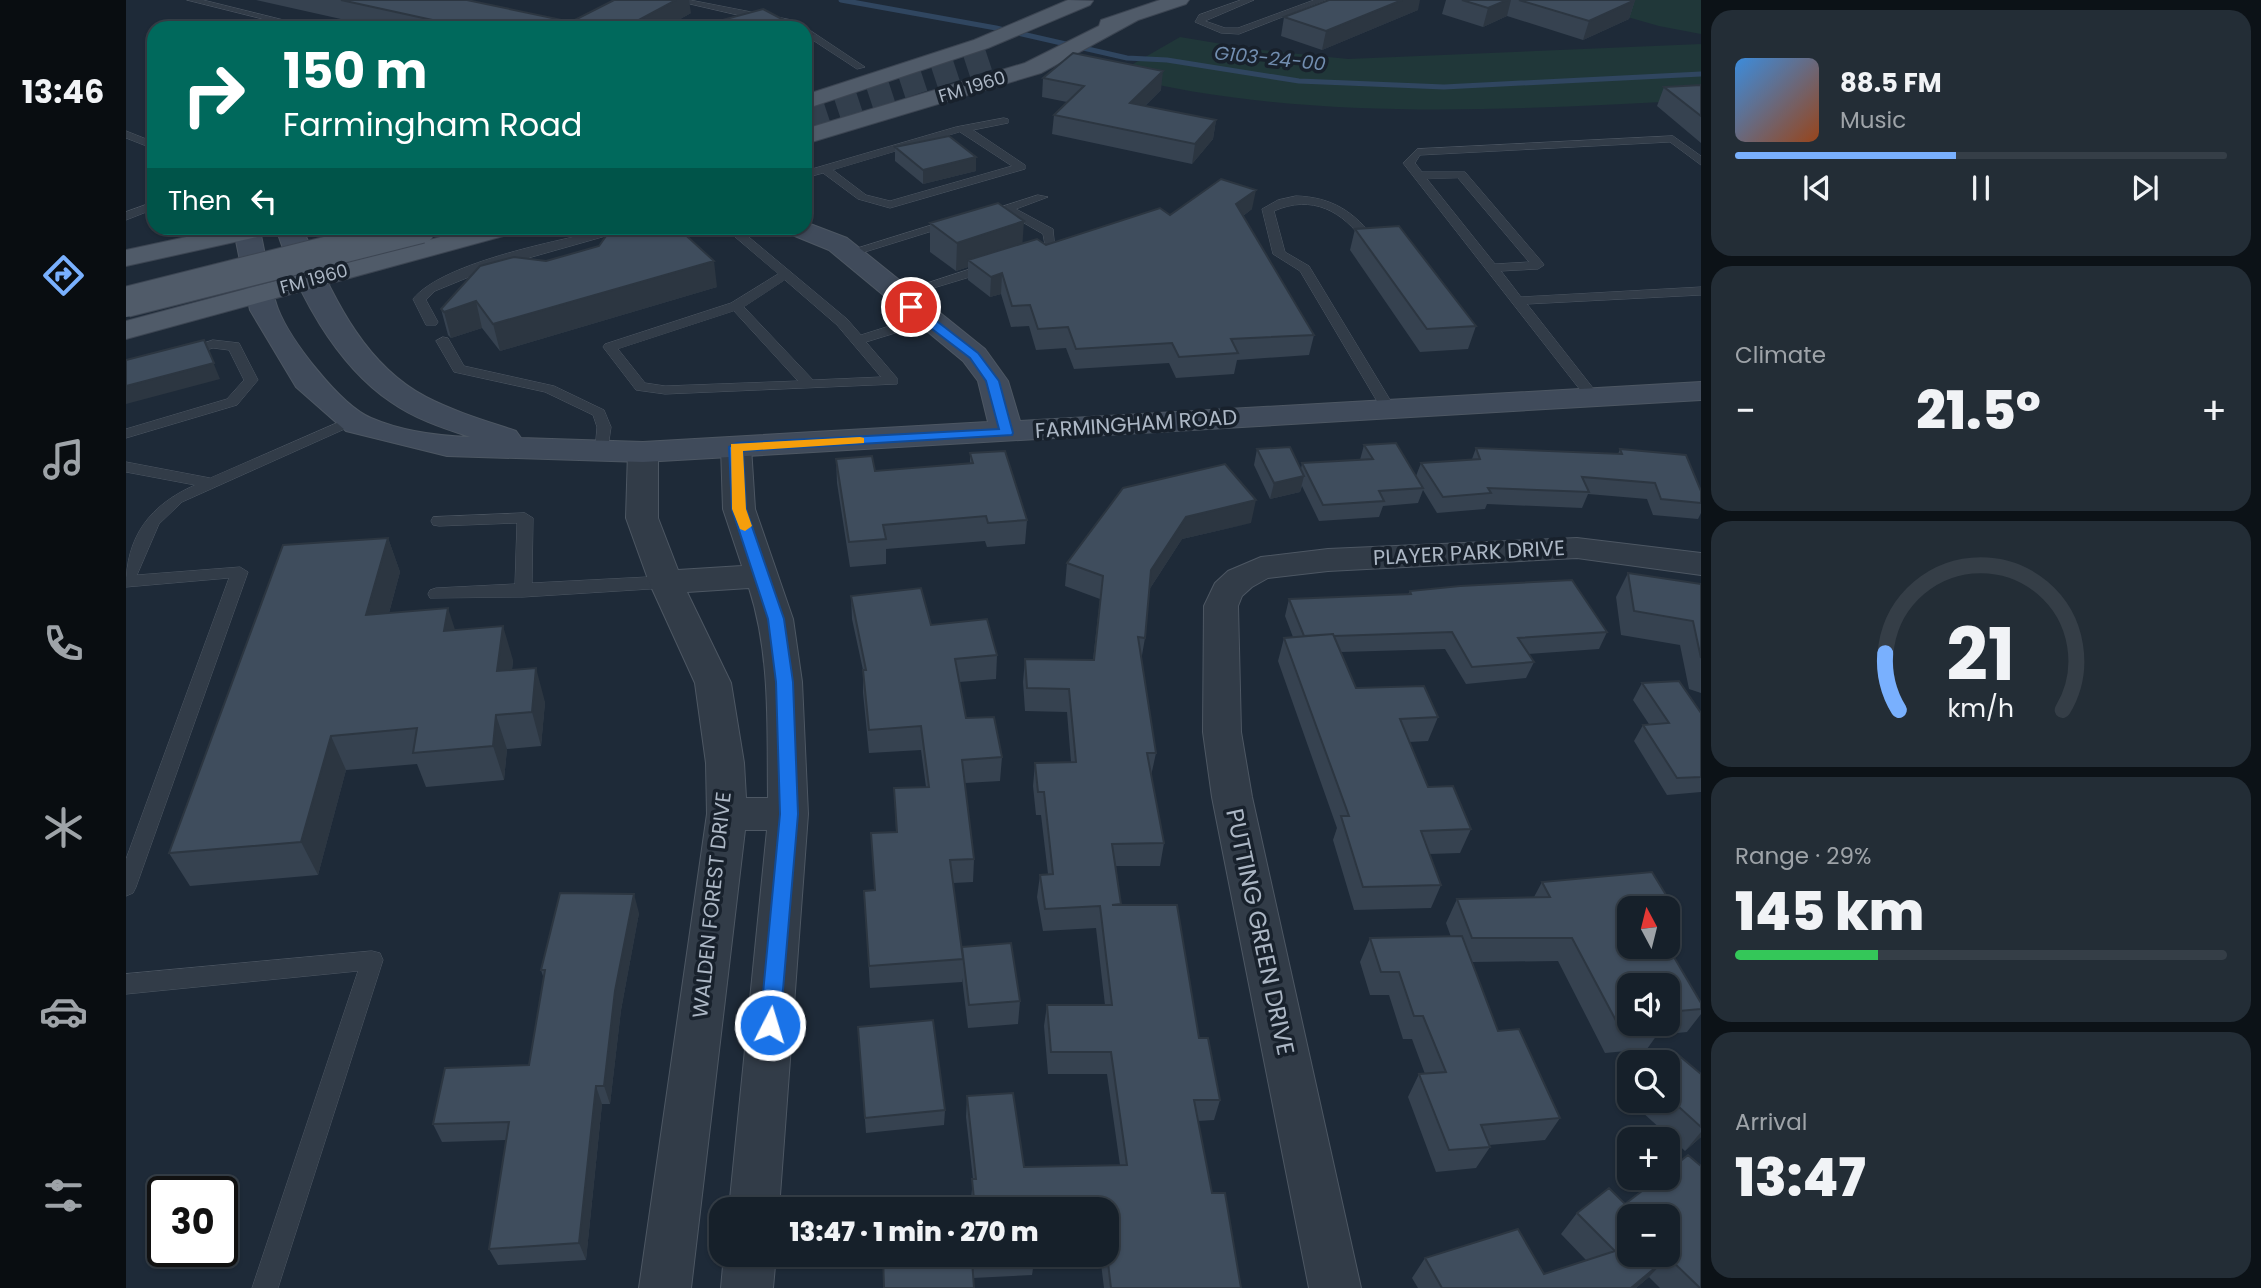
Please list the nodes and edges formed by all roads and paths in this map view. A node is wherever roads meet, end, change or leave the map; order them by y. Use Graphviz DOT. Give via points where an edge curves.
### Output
graph roads {
  1 [pos="191,0"];
  2 [pos="677,0"];
  3 [pos="1084,0"];
  4 [pos="1178,0"];
  5 [pos="1250,0"];
  6 [pos="1322,0"];
  7 [pos="1138,15"];
  8 [pos="281,21"];
  9 [pos="782,21"];
  10 [pos="812,36"];
  11 [pos="987,50"];
  12 [pos="860,67"];
  13 [pos="812,80"];
  14 [pos="812,100"];
  15 [pos="1004,121"];
  16 [pos="960,129"];
  17 [pos="127,135"];
  18 [pos="812,135"];
  19 [pos="147,143"];
  20 [pos="147,145"];
  21 [pos="126,150"];
  22 [pos="1701,162"];
  23 [pos="825,169"];
  24 [pos="812,173"];
  25 [pos="1419,176"];
  26 [pos="1042,197"];
  27 [pos="147,208"];
  28 [pos="1006,208"];
  29 [pos="126,216"];
  30 [pos="812,222"];
  31 [pos="227,235"];
  32 [pos="254,235"];
  33 [pos="292,235"];
  34 [pos="330,235"];
  35 [pos="393,235"];
  36 [pos="477,235"];
  37 [pos="601,235"];
  38 [pos="739,235"];
  39 [pos="1369,240"];
  40 [pos="843,249"];
  41 [pos="126,258"];
  42 [pos="1491,268"];
  43 [pos="785,275"];
  44 [pos="313,280"];
  45 [pos="126,283"];
  46 [pos="1701,291"];
  47 [pos="259,294"];
  48 [pos="897,295"];
  49 [pos="1517,301"];
  50 [pos="126,302"];
  51 [pos="736,306"];
  52 [pos="926,319"];
  53 [pos="431,321"];
  54 [pos="126,330"];
  55 [pos="860,340"];
  56 [pos="443,341"];
  57 [pos="176,355"];
  58 [pos="808,383"];
  59 [pos="1701,391"];
  60 [pos="1593,397"];
  61 [pos="1388,408"];
  62 [pos="353,420"];
  63 [pos="471,426"];
  64 [pos="1007,433"];
  65 [pos="126,434"];
  66 [pos="530,446"];
  67 [pos="736,447"];
  68 [pos="602,451"];
  69 [pos="643,452"];
  70 [pos="126,467"];
  71 [pos="212,483"];
  72 [pos="439,521"];
  73 [pos="1701,565"];
  74 [pos="762,576"];
  75 [pos="1240,579"];
  76 [pos="127,581"];
  77 [pos="666,582"];
  78 [pos="523,591"];
  79 [pos="436,594"];
  80 [pos="727,814"];
  81 [pos="789,814"];
  82 [pos="126,887"];
  83 [pos="126,984"];
  84 [pos="755,1197"];
  85 [pos="749,1267"];
  86 [pos="265,1288"];
  87 [pos="665,1288"];
  88 [pos="747,1288"];
  89 [pos="1335,1288"];
  1 -- 8 [label="lane"];
  2 -- 9 [label="lane"];
  3 -- 11 [label="main road, FM 1960"];
  3 -- 12 [label="main road, FM 1960"];
  4 -- 7 [label="main road, FM 1960 / FM 1960"];
  5 -- 6 [label="lane" via="1202,17 1200,22 1239,32"];
  7 -- 11 [label="main road, FM 1960"];
  7 -- 18 [label="main road, FM 1960 / FM 1960" via="1032,68"];
  10 -- 12 [label="lane"];
  11 -- 14 [label="main road, FM 1960"];
  12 -- 13 [label="main road, FM 1960"];
  15 -- 16 [label="lane"];
  16 -- 23 [label="lane"];
  16 -- 23 [label="lane" via="1021,167 890,205 862,197"];
  17 -- 19 [label="lane"];
  20 -- 21 [label="lane"];
  22 -- 25 [label="lane" via="1673,139 1417,152 1409,163"];
  23 -- 24 [label="lane"];
  25 -- 42 [label="lane"];
  25 -- 42 [label="lane" via="1461,174 1538,265"];
  26 -- 28 [label="lane"];
  27 -- 29 [label="lane"];
  28 -- 40 [label="lane"];
  28 -- 48 [label="lane" via="1049,232 1051,247"];
  30 -- 40 [label="street"];
  31 -- 41 [label="main road"];
  32 -- 47 [label="street, FARMINGHAM ROAD"];
  33 -- 44 [label="street, FARMINGHAM ROAD"];
  34 -- 45 [label="main road, FM 1960"];
  35 -- 50 [label="main road, FM 1960, bridge"];
  36 -- 44 [label="main road, FM 1960 / FM 1960"];
  37 -- 53 [label="lane" via="503,261 423,291 419,299"];
  38 -- 43 [label="lane"];
  39 -- 61 [label="lane" via="1361,227 1318,199 1286,199 1268,209 1279,254 1305,269"];
  40 -- 48 [label="street"];
  42 -- 49 [label="lane"];
  43 -- 51 [label="lane"];
  43 -- 55 [label="lane"];
  44 -- 47 [label="main road, FM 1960 / FM 1960"];
  44 -- 63 [label="street, FARMINGHAM ROAD" via="358,358 401,395"];
  46 -- 49 [label="lane"];
  47 -- 54 [label="main road, FM 1960 / FM 1960"];
  47 -- 62 [label="street, FARMINGHAM ROAD" via="307,380"];
  48 -- 52 [label="street"];
  49 -- 60 [label="lane"];
  51 -- 58 [label="lane"];
  51 -- 58 [label="lane" via="610,347 641,387 665,390"];
  52 -- 55 [label="lane"];
  52 -- 64 [label="street" via="974,355 993,381"];
  55 -- 58 [label="lane" via="892,381"];
  56 -- 68 [label="lane" via="459,369 550,389 598,413 604,427"];
  57 -- 65 [label="lane" via="213,344 234,346 251,380 232,402"];
  59 -- 60 [label="street, FARMINGHAM ROAD"];
  60 -- 61 [label="street, FARMINGHAM ROAD"];
  61 -- 64 [label="street, FARMINGHAM ROAD"];
  62 -- 63 [label="street" via="381,413"];
  62 -- 66 [label="street, FARMINGHAM ROAD" via="392,436 447,446"];
  62 -- 71 [label="lane"];
  63 -- 66 [label="street, FARMINGHAM ROAD"];
  64 -- 67 [label="street, FARMINGHAM ROAD"];
  66 -- 68 [label="street, FARMINGHAM ROAD"];
  67 -- 69 [label="street, FARMINGHAM ROAD"];
  67 -- 74 [label="street" via="739,509"];
  68 -- 69 [label="street, FARMINGHAM ROAD"];
  69 -- 77 [label="street, WALDEN FOREST DRIVE" via="642,518"];
  70 -- 71 [label="lane"];
  71 -- 76 [label="lane" via="176,499 152,522"];
  72 -- 78 [label="lane" via="525,518"];
  73 -- 75 [label="street, PLAYER PARK DRIVE" via="1577,548 1285,563"];
  74 -- 77 [label="street"];
  74 -- 81 [label="street" via="776,619 785,682"];
  75 -- 89 [label="street, PUTTING GREEN DRIVE" via="1227,591 1221,606 1222,732"];
  76 -- 82 [label="lane" via="240,572"];
  77 -- 78 [label="lane"];
  77 -- 80 [label="street, WALDEN FOREST DRIVE" via="713,683"];
  78 -- 79 [label="lane"];
  80 -- 81 [label="street"];
  80 -- 87 [label="street, WALDEN FOREST DRIVE"];
  81 -- 84 [label="street"];
  83 -- 86 [label="lane" via="372,960"];
  85 -- 88 [label="street"];
}
